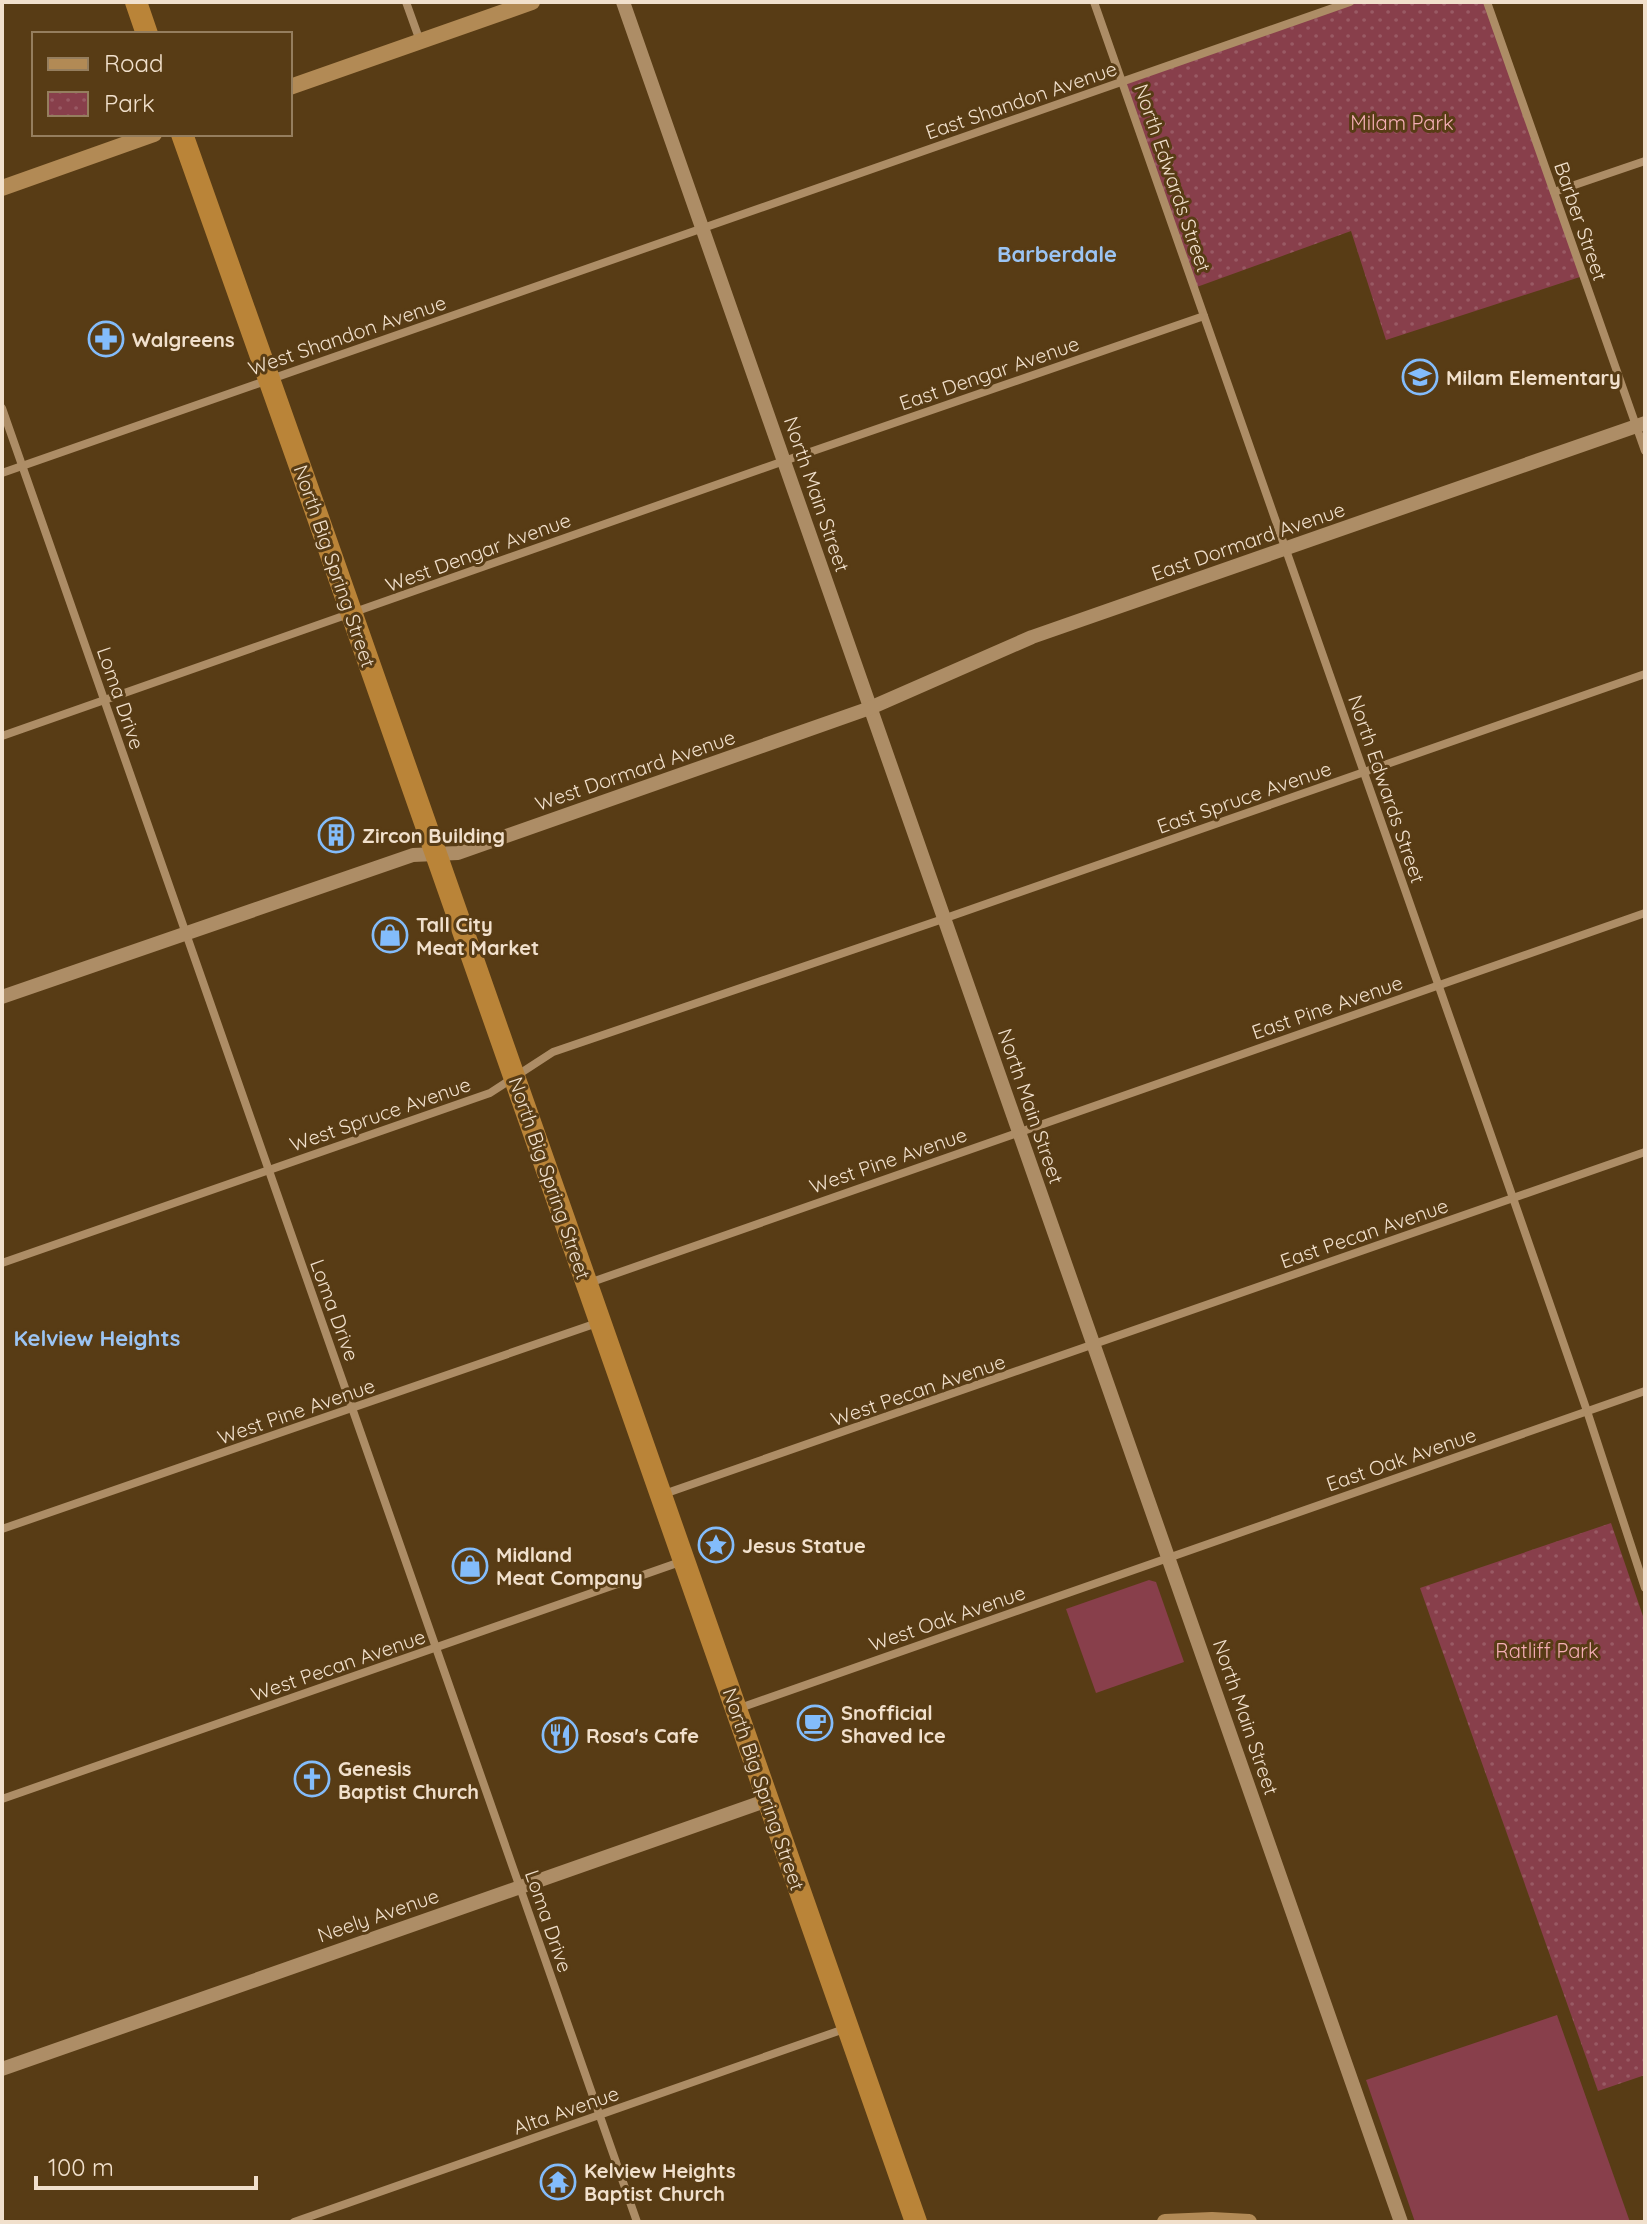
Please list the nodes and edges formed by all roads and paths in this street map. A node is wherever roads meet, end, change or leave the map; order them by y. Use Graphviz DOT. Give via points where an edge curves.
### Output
graph roads {
  1 [pos="136,2"];
  2 [pos="406,2"];
  3 [pos="532,2"];
  4 [pos="623,2"];
  5 [pos="1094,2"];
  6 [pos="1350,2"];
  7 [pos="1487,2"];
  8 [pos="146,32"];
  9 [pos="420,41"];
  10 [pos="1122,82"];
  11 [pos="292,86"];
  12 [pos="148,136"];
  13 [pos="183,136"];
  14 [pos="1645,161"];
  15 [pos="2,188"];
  16 [pos="1554,192"];
  17 [pos="702,227"];
  18 [pos="1204,316"];
  19 [pos="270,379"];
  20 [pos="2,408"];
  21 [pos="1640,425"];
  22 [pos="1645,451"];
  23 [pos="784,461"];
  24 [pos="23,466"];
  25 [pos="2,473"];
  26 [pos="1286,549"];
  27 [pos="352,614"];
  28 [pos="1645,674"];
  29 [pos="104,700"];
  30 [pos="870,708"];
  31 [pos="2,736"];
  32 [pos="1364,772"];
  33 [pos="435,853"];
  34 [pos="1645,913"];
  35 [pos="943,919"];
  36 [pos="187,933"];
  37 [pos="1439,985"];
  38 [pos="2,997"];
  39 [pos="515,1078"];
  40 [pos="1019,1131"];
  41 [pos="1645,1152"];
  42 [pos="269,1170"];
  43 [pos="1513,1198"];
  44 [pos="2,1263"];
  45 [pos="587,1283"];
  46 [pos="600,1322"];
  47 [pos="1093,1346"];
  48 [pos="1645,1391"];
  49 [pos="353,1408"];
  50 [pos="1587,1411"];
  51 [pos="662,1495"];
  52 [pos="2,1529"];
  53 [pos="1168,1557"];
  54 [pos="684,1561"];
  55 [pos="1645,1588"];
  56 [pos="437,1647"];
  57 [pos="736,1709"];
  58 [pos="2,1799"];
  59 [pos="768,1800"];
  60 [pos="520,1886"];
  61 [pos="847,2028"];
  62 [pos="2,2069"];
  63 [pos="600,2115"];
  64 [pos="294,2222"];
  65 [pos="637,2222"];
  66 [pos="916,2222"];
  67 [pos="1165,2222"];
  68 [pos="1249,2222"];
  69 [pos="1401,2222"];
  1 -- 8 [label="highway"];
  2 -- 9 [label="street"];
  3 -- 9 [label="main road"];
  4 -- 17 [label="street, North Main Street"];
  5 -- 10 [label="street, North Edwards Street"];
  6 -- 10 [label="street, East Shandon Avenue"];
  7 -- 16 [label="street, Barber Street"];
  9 -- 11 [label="main road"];
  10 -- 17 [label="street, East Shandon Avenue"];
  10 -- 18 [label="street, North Edwards Street"];
  12 -- 15 [label="main road"];
  13 -- 19 [label="highway, North Big Spring Street"];
  14 -- 16 [label="street"];
  16 -- 21 [label="street, Barber Street"];
  17 -- 19 [label="street, West Shandon Avenue"];
  17 -- 23 [label="street, North Main Street"];
  18 -- 23 [label="street, East Dengar Avenue"];
  18 -- 26 [label="street, North Edwards Street"];
  19 -- 24 [label="street, West Shandon Avenue"];
  19 -- 27 [label="highway, North Big Spring Street"];
  20 -- 24 [label="street, Loma Drive"];
  21 -- 22 [label="street, Barber Street"];
  21 -- 26 [label="street, East Dormard Avenue"];
  23 -- 27 [label="street, West Dengar Avenue"];
  23 -- 30 [label="street, North Main Street"];
  24 -- 25 [label="street, West Shandon Avenue"];
  24 -- 29 [label="street, Loma Drive"];
  26 -- 30 [label="street, East Dormard Avenue" via="1032,637"];
  26 -- 32 [label="street, North Edwards Street"];
  27 -- 29 [label="street, West Dengar Avenue"];
  27 -- 33 [label="highway, North Big Spring Street"];
  28 -- 32 [label="street, East Spruce Avenue"];
  29 -- 31 [label="street, West Dengar Avenue"];
  29 -- 36 [label="street, Loma Drive"];
  30 -- 33 [label="street, West Dormard Avenue" via="458,853"];
  30 -- 35 [label="street, North Main Street"];
  32 -- 35 [label="street, East Spruce Avenue"];
  32 -- 37 [label="street, North Edwards Street"];
  33 -- 36 [label="street, West Dormard Avenue" via="413,855"];
  33 -- 39 [label="highway, North Big Spring Street"];
  34 -- 37 [label="street, East Pine Avenue"];
  35 -- 39 [label="street, West Spruce Avenue" via="553,1052"];
  35 -- 40 [label="street, North Main Street"];
  36 -- 38 [label="street, West Dormard Avenue"];
  36 -- 42 [label="street, Loma Drive"];
  37 -- 40 [label="street, East Pine Avenue"];
  37 -- 43 [label="street, North Edwards Street"];
  39 -- 42 [label="street, West Spruce Avenue" via="490,1093"];
  39 -- 45 [label="highway, North Big Spring Street"];
  40 -- 45 [label="street, West Pine Avenue"];
  40 -- 47 [label="street, North Main Street"];
  41 -- 43 [label="street, East Pecan Avenue"];
  42 -- 44 [label="street, West Spruce Avenue"];
  42 -- 49 [label="street, Loma Drive"];
  43 -- 47 [label="street, East Pecan Avenue"];
  43 -- 50 [label="street, North Edwards Street"];
  45 -- 46 [label="highway, North Big Spring Street"];
  46 -- 49 [label="street, West Pine Avenue"];
  46 -- 51 [label="highway, North Big Spring Street"];
  47 -- 51 [label="street, West Pecan Avenue"];
  47 -- 53 [label="street, North Main Street"];
  48 -- 50 [label="street, East Oak Avenue"];
  49 -- 52 [label="street, West Pine Avenue"];
  49 -- 56 [label="street, Loma Drive"];
  50 -- 53 [label="street, East Oak Avenue"];
  50 -- 55 [label="street, North Edwards Street"];
  51 -- 54 [label="highway, North Big Spring Street"];
  53 -- 57 [label="street, West Oak Avenue"];
  53 -- 69 [label="street, North Main Street"];
  54 -- 56 [label="street, West Pecan Avenue"];
  54 -- 57 [label="highway, North Big Spring Street"];
  56 -- 58 [label="street, West Pecan Avenue"];
  56 -- 60 [label="street, Loma Drive"];
  57 -- 59 [label="highway, North Big Spring Street"];
  59 -- 60 [label="street, Neely Avenue"];
  59 -- 61 [label="highway, North Big Spring Street"];
  60 -- 62 [label="street, Neely Avenue"];
  60 -- 63 [label="street, Loma Drive"];
  61 -- 63 [label="street, Alta Avenue"];
  61 -- 66 [label="highway, North Big Spring Street"];
  63 -- 64 [label="street, Alta Avenue"];
  63 -- 65 [label="street, Loma Drive"];
  67 -- 68 [label="main road"];
}
